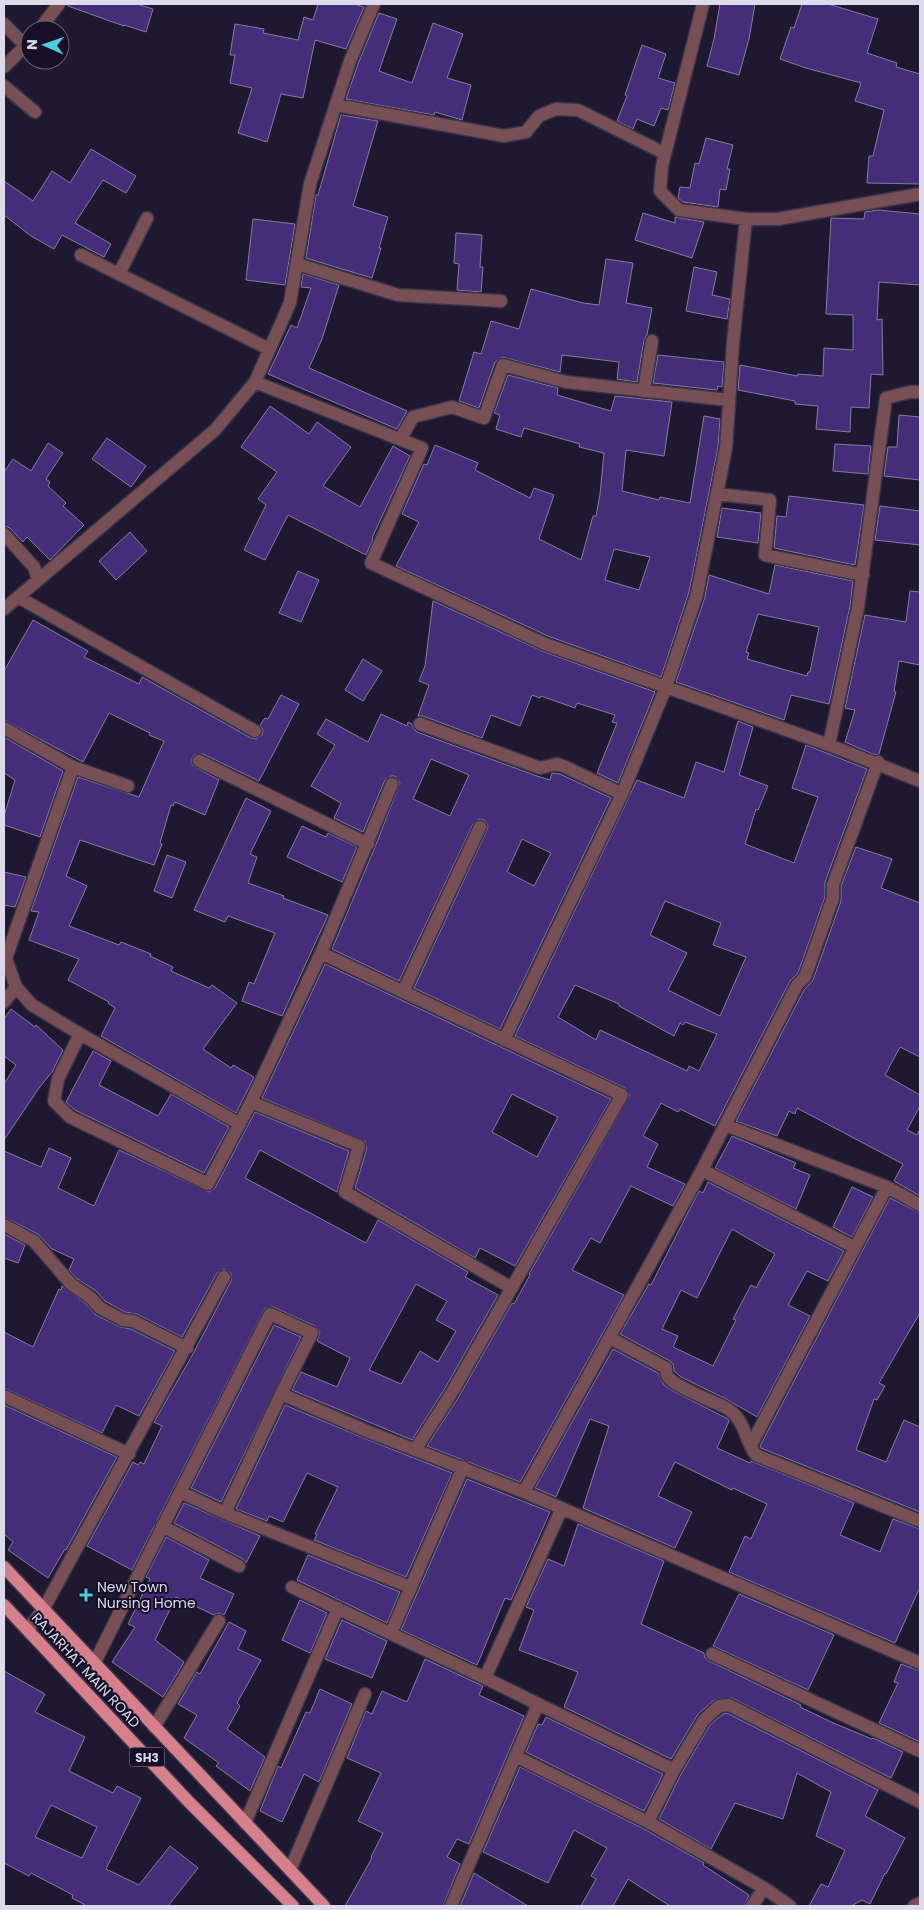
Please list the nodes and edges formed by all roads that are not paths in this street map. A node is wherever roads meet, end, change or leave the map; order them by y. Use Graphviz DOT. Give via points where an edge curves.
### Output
graph roads {
  1 [pos="59,4"];
  2 [pos="374,4"];
  3 [pos="703,4"];
  4 [pos="47,20"];
  5 [pos="4,24"];
  6 [pos="20,40"];
  7 [pos="20,50"];
  8 [pos="4,67"];
  9 [pos="4,86"];
  10 [pos="336,105"];
  11 [pos="35,112"];
  12 [pos="664,154"];
  13 [pos="920,194"];
  14 [pos="147,218"];
  15 [pos="746,219"];
  16 [pos="81,255"];
  17 [pos="297,264"];
  18 [pos="119,274"];
  19 [pos="501,301"];
  20 [pos="652,342"];
  21 [pos="269,349"];
  22 [pos="254,382"];
  23 [pos="644,391"];
  24 [pos="920,392"];
  25 [pos="730,400"];
  26 [pos="401,438"];
  27 [pos="717,494"];
  28 [pos="4,534"];
  29 [pos="863,575"];
  30 [pos="38,580"];
  31 [pos="18,596"];
  32 [pos="4,609"];
  33 [pos="666,687"];
  34 [pos="420,724"];
  35 [pos="4,728"];
  36 [pos="255,731"];
  37 [pos="829,745"];
  38 [pos="199,761"];
  39 [pos="878,762"];
  40 [pos="73,767"];
  41 [pos="920,781"];
  42 [pos="392,784"];
  43 [pos="128,786"];
  44 [pos="622,794"];
  45 [pos="480,827"];
  46 [pos="368,844"];
  47 [pos="321,953"];
  48 [pos="5,956"];
  49 [pos="16,987"];
  50 [pos="404,992"];
  51 [pos="4,1002"];
  52 [pos="80,1034"];
  53 [pos="504,1040"];
  54 [pos="251,1102"];
  55 [pos="240,1124"];
  56 [pos="725,1125"];
  57 [pos="702,1170"];
  58 [pos="887,1187"];
  59 [pos="920,1205"];
  60 [pos="4,1225"];
  61 [pos="854,1247"];
  62 [pos="224,1277"];
  63 [pos="512,1288"];
  64 [pos="610,1338"];
  65 [pos="187,1348"];
  66 [pos="281,1394"];
  67 [pos="4,1396"];
  68 [pos="751,1445"];
  69 [pos="416,1450"];
  70 [pos="129,1454"];
  71 [pos="463,1467"];
  72 [pos="180,1492"];
  73 [pos="524,1492"];
  74 [pos="562,1508"];
  75 [pos="225,1513"];
  76 [pos="920,1521"];
  77 [pos="162,1526"];
  78 [pos="239,1566"];
  79 [pos="4,1567"];
  80 [pos="292,1587"];
  81 [pos="410,1587"];
  82 [pos="4,1604"];
  83 [pos="338,1608"];
  84 [pos="44,1610"];
  85 [pos="220,1621"];
  86 [pos="28,1629"];
  87 [pos="391,1633"];
  88 [pos="712,1654"];
  89 [pos="94,1664"];
  90 [pos="920,1664"];
  91 [pos="485,1678"];
  92 [pos="365,1694"];
  93 [pos="538,1704"];
  94 [pos="154,1727"];
  95 [pos="920,1751"];
  96 [pos="517,1757"];
  97 [pos="674,1770"];
  98 [pos="920,1802"];
  99 [pos="648,1822"];
  100 [pos="245,1823"];
  101 [pos="290,1870"];
  102 [pos="764,1888"];
  103 [pos="920,1903"];
  104 [pos="293,1906"];
  105 [pos="324,1906"];
  106 [pos="451,1906"];
  107 [pos="752,1906"];
  108 [pos="790,1906"];
  109 [pos="914,1906"];
  1 -- 4 [label="street"];
  2 -- 10 [label="street"];
  3 -- 12 [label="street"];
  5 -- 6 [label="street"];
  7 -- 8 [label="street"];
  9 -- 11 [label="street"];
  10 -- 12 [label="street" via="504,136 526,132 539,116 556,108 578,110"];
  10 -- 17 [label="street" via="310,184"];
  12 -- 15 [label="street" via="660,191 679,210"];
  13 -- 15 [label="street" via="778,219"];
  14 -- 18 [label="street"];
  15 -- 25 [label="street"];
  16 -- 18 [label="street"];
  17 -- 19 [label="street" via="398,295"];
  17 -- 21 [label="street" via="290,303"];
  18 -- 21 [label="street"];
  20 -- 23 [label="street"];
  21 -- 22 [label="street"];
  22 -- 26 [label="street"];
  22 -- 30 [label="street" via="215,430"];
  23 -- 25 [label="street"];
  23 -- 26 [label="street" via="566,382 503,365 484,418 452,407 413,417"];
  24 -- 29 [label="street" via="886,398"];
  25 -- 27 [label="street" via="726,448"];
  26 -- 33 [label="street" via="422,448 371,563 545,644"];
  27 -- 29 [label="street" via="770,500 765,555"];
  27 -- 33 [label="street" via="698,594"];
  28 -- 30 [label="street" via="34,567"];
  29 -- 37 [label="street"];
  30 -- 31 [label="street"];
  31 -- 32 [label="street"];
  31 -- 36 [label="street"];
  33 -- 37 [label="street"];
  33 -- 44 [label="street"];
  34 -- 44 [label="street" via="540,768 557,764"];
  35 -- 40 [label="street"];
  37 -- 39 [label="street"];
  38 -- 46 [label="street"];
  39 -- 41 [label="street"];
  39 -- 56 [label="street" via="833,885 832,898 805,977 797,985"];
  40 -- 43 [label="street"];
  40 -- 48 [label="street"];
  42 -- 46 [label="street"];
  44 -- 53 [label="street"];
  45 -- 50 [label="street"];
  46 -- 47 [label="street"];
  47 -- 50 [label="street"];
  47 -- 54 [label="street"];
  48 -- 49 [label="street"];
  49 -- 51 [label="street"];
  49 -- 52 [label="street" via="32,1005"];
  50 -- 53 [label="street"];
  52 -- 55 [label="street"];
  52 -- 55 [label="street" via="58,1079 54,1101 70,1117 208,1184"];
  53 -- 63 [label="street" via="622,1095"];
  54 -- 55 [label="street"];
  54 -- 63 [label="street" via="358,1146 345,1192"];
  56 -- 57 [label="street"];
  56 -- 58 [label="street"];
  57 -- 61 [label="street"];
  57 -- 64 [label="street"];
  58 -- 59 [label="street"];
  58 -- 61 [label="street"];
  60 -- 65 [label="street" via="34,1241 70,1284 100,1308"];
  61 -- 68 [label="street"];
  62 -- 65 [label="street"];
  63 -- 69 [label="street"];
  64 -- 68 [label="street" via="666,1368 667,1376 675,1384 731,1410 741,1421"];
  64 -- 73 [label="street"];
  65 -- 70 [label="street"];
  66 -- 69 [label="street"];
  66 -- 72 [label="street" via="312,1333 270,1314"];
  66 -- 75 [label="street"];
  67 -- 70 [label="street"];
  68 -- 76 [label="street" via="756,1455"];
  69 -- 71 [label="street"];
  70 -- 84 [label="street"];
  71 -- 73 [label="street"];
  71 -- 81 [label="street"];
  72 -- 75 [label="street"];
  72 -- 77 [label="street"];
  73 -- 74 [label="street"];
  74 -- 90 [label="street"];
  74 -- 91 [label="street"];
  75 -- 81 [label="street"];
  77 -- 78 [label="street"];
  77 -- 89 [label="street"];
  79 -- 84 [label="main road, RAJARHAT MAIN ROAD / SH3"];
  80 -- 83 [label="street"];
  81 -- 87 [label="street"];
  82 -- 86 [label="main road, RAJARHAT MAIN ROAD / SH3"];
  83 -- 87 [label="street"];
  83 -- 100 [label="street"];
  84 -- 86 [label="street"];
  84 -- 89 [label="main road, RAJARHAT MAIN ROAD / SH3"];
  85 -- 94 [label="street"];
  86 -- 104 [label="main road, RAJARHAT MAIN ROAD / SH3" via="189,1802"];
  87 -- 91 [label="street"];
  88 -- 95 [label="street"];
  89 -- 94 [label="main road, RAJARHAT MAIN ROAD / SH3"];
  91 -- 93 [label="street"];
  92 -- 101 [label="street"];
  93 -- 96 [label="street"];
  93 -- 97 [label="street"];
  94 -- 100 [label="main road, RAJARHAT MAIN ROAD / SH3"];
  96 -- 99 [label="street"];
  96 -- 106 [label="street"];
  97 -- 98 [label="street" via="704,1720 719,1706 729,1705"];
  97 -- 99 [label="street"];
  99 -- 102 [label="street"];
  100 -- 101 [label="main road, RAJARHAT MAIN ROAD / SH3"];
  101 -- 105 [label="main road, SH3"];
  102 -- 107 [label="street"];
  102 -- 108 [label="street"];
  103 -- 109 [label="street"];
}
